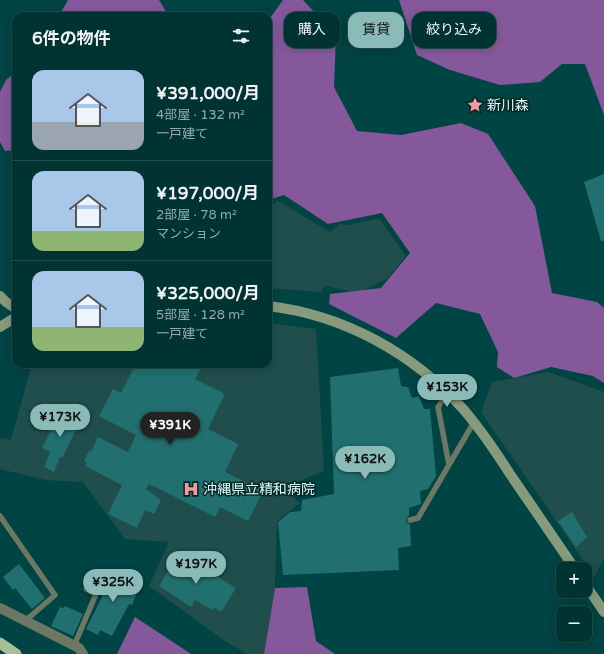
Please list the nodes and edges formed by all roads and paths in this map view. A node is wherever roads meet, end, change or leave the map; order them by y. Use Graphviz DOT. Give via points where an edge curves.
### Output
graph roads {
  1 [pos="0,296"];
  2 [pos="12,306"];
  3 [pos="272,306"];
  4 [pos="12,320"];
  5 [pos="0,327"];
  6 [pos="448,393"];
  7 [pos="474,422"];
  8 [pos="449,465"];
  9 [pos="0,516"];
  10 [pos="410,520"];
  11 [pos="570,562"];
  12 [pos="86,589"];
  13 [pos="592,593"];
  14 [pos="602,605"];
  15 [pos="0,608"];
  16 [pos="25,621"];
  17 [pos="0,643"];
  18 [pos="74,646"];
  19 [pos="16,654"];
  20 [pos="83,654"];
  1 -- 2 [label="main road"];
  3 -- 6 [label="main road" via="313,314 355,329 412,362"];
  4 -- 5 [label="main road"];
  6 -- 7 [label="main road"];
  6 -- 8 [label="lane" via="438,407"];
  7 -- 8 [label="lane"];
  7 -- 11 [label="main road"];
  8 -- 10 [label="lane" via="418,518"];
  9 -- 16 [label="lane" via="55,594"];
  12 -- 18 [label="lane" via="96,594"];
  13 -- 14 [label="main road"];
  15 -- 16 [label="street"];
  16 -- 18 [label="street"];
  17 -- 19 [label="highway"];
  18 -- 20 [label="street"];
}
